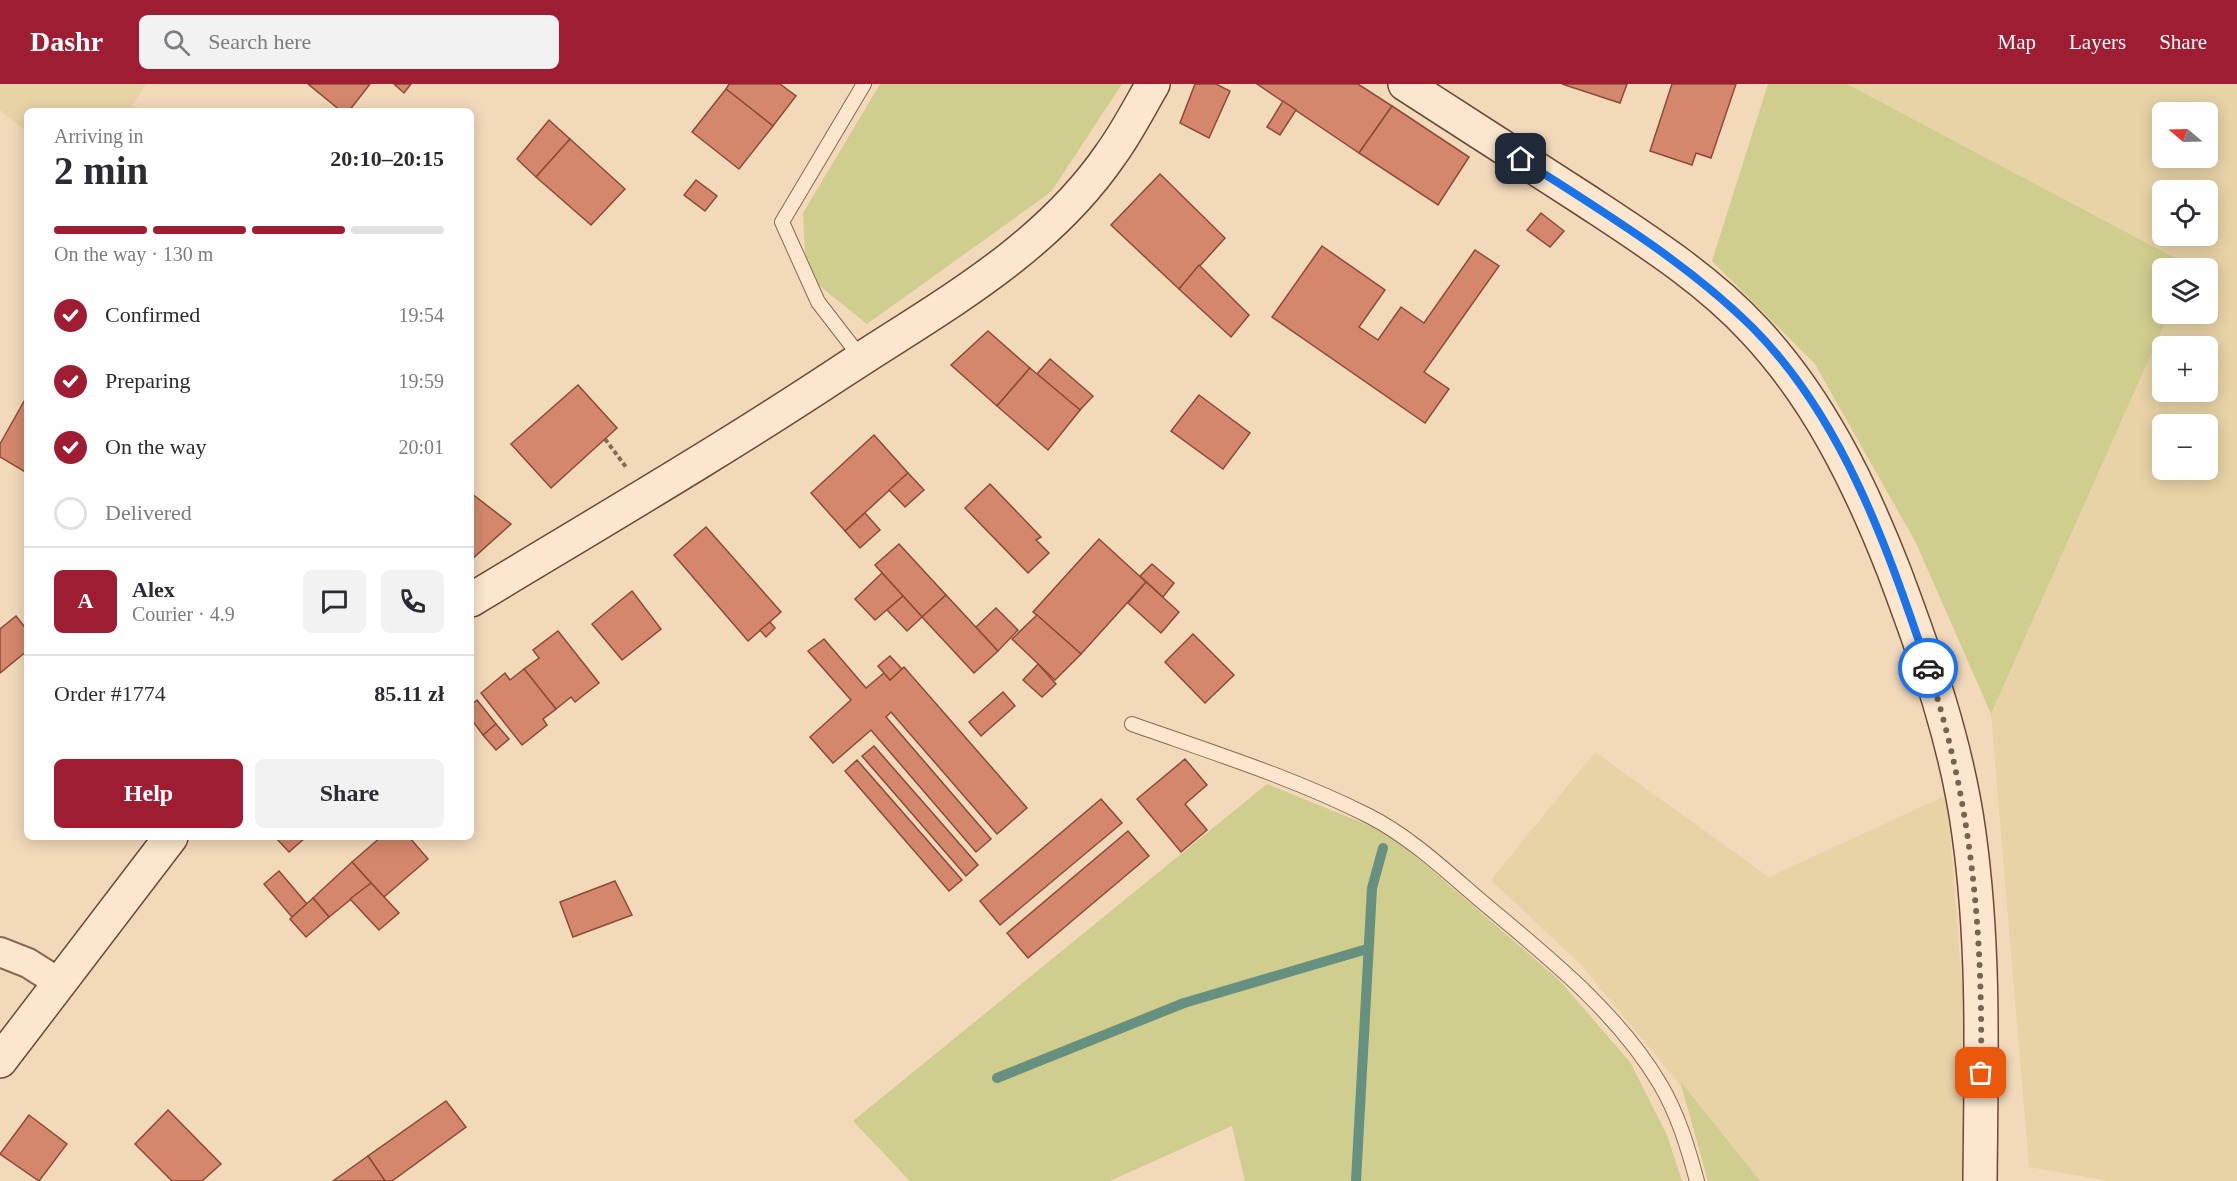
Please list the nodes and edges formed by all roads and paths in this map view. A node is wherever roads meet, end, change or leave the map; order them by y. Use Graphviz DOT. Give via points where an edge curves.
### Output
graph roads {
  1 [pos="864,84"];
  2 [pos="1152,84"];
  3 [pos="1405,84"];
  4 [pos="862,358"];
  5 [pos="605,439"];
  6 [pos="631,473"];
  7 [pos="474,598"];
  8 [pos="1132,724"];
  9 [pos="169,840"];
  10 [pos="0,952"];
  11 [pos="58,982"];
  12 [pos="0,1061"];
  13 [pos="1697,1181"];
  14 [pos="1980,1181"];
  1 -- 4 [label="lane" via="782,222 818,303"];
  2 -- 4 [label="street" via="1111,155 1056,218 969,290"];
  3 -- 14 [label="street" via="1652,244 1753,328 1814,407 1858,485 1894,571 1937,696 1952,745 1969,832 1982,998"];
  4 -- 7 [label="street" via="757,428"];
  5 -- 6 [label="path"];
  8 -- 13 [label="lane" via="1370,817 1427,855 1537,949 1601,1009 1634,1047 1660,1083 1677,1118"];
  9 -- 11 [label="street"];
  10 -- 11 [label="street" via="28,963"];
  11 -- 12 [label="street"];
}
